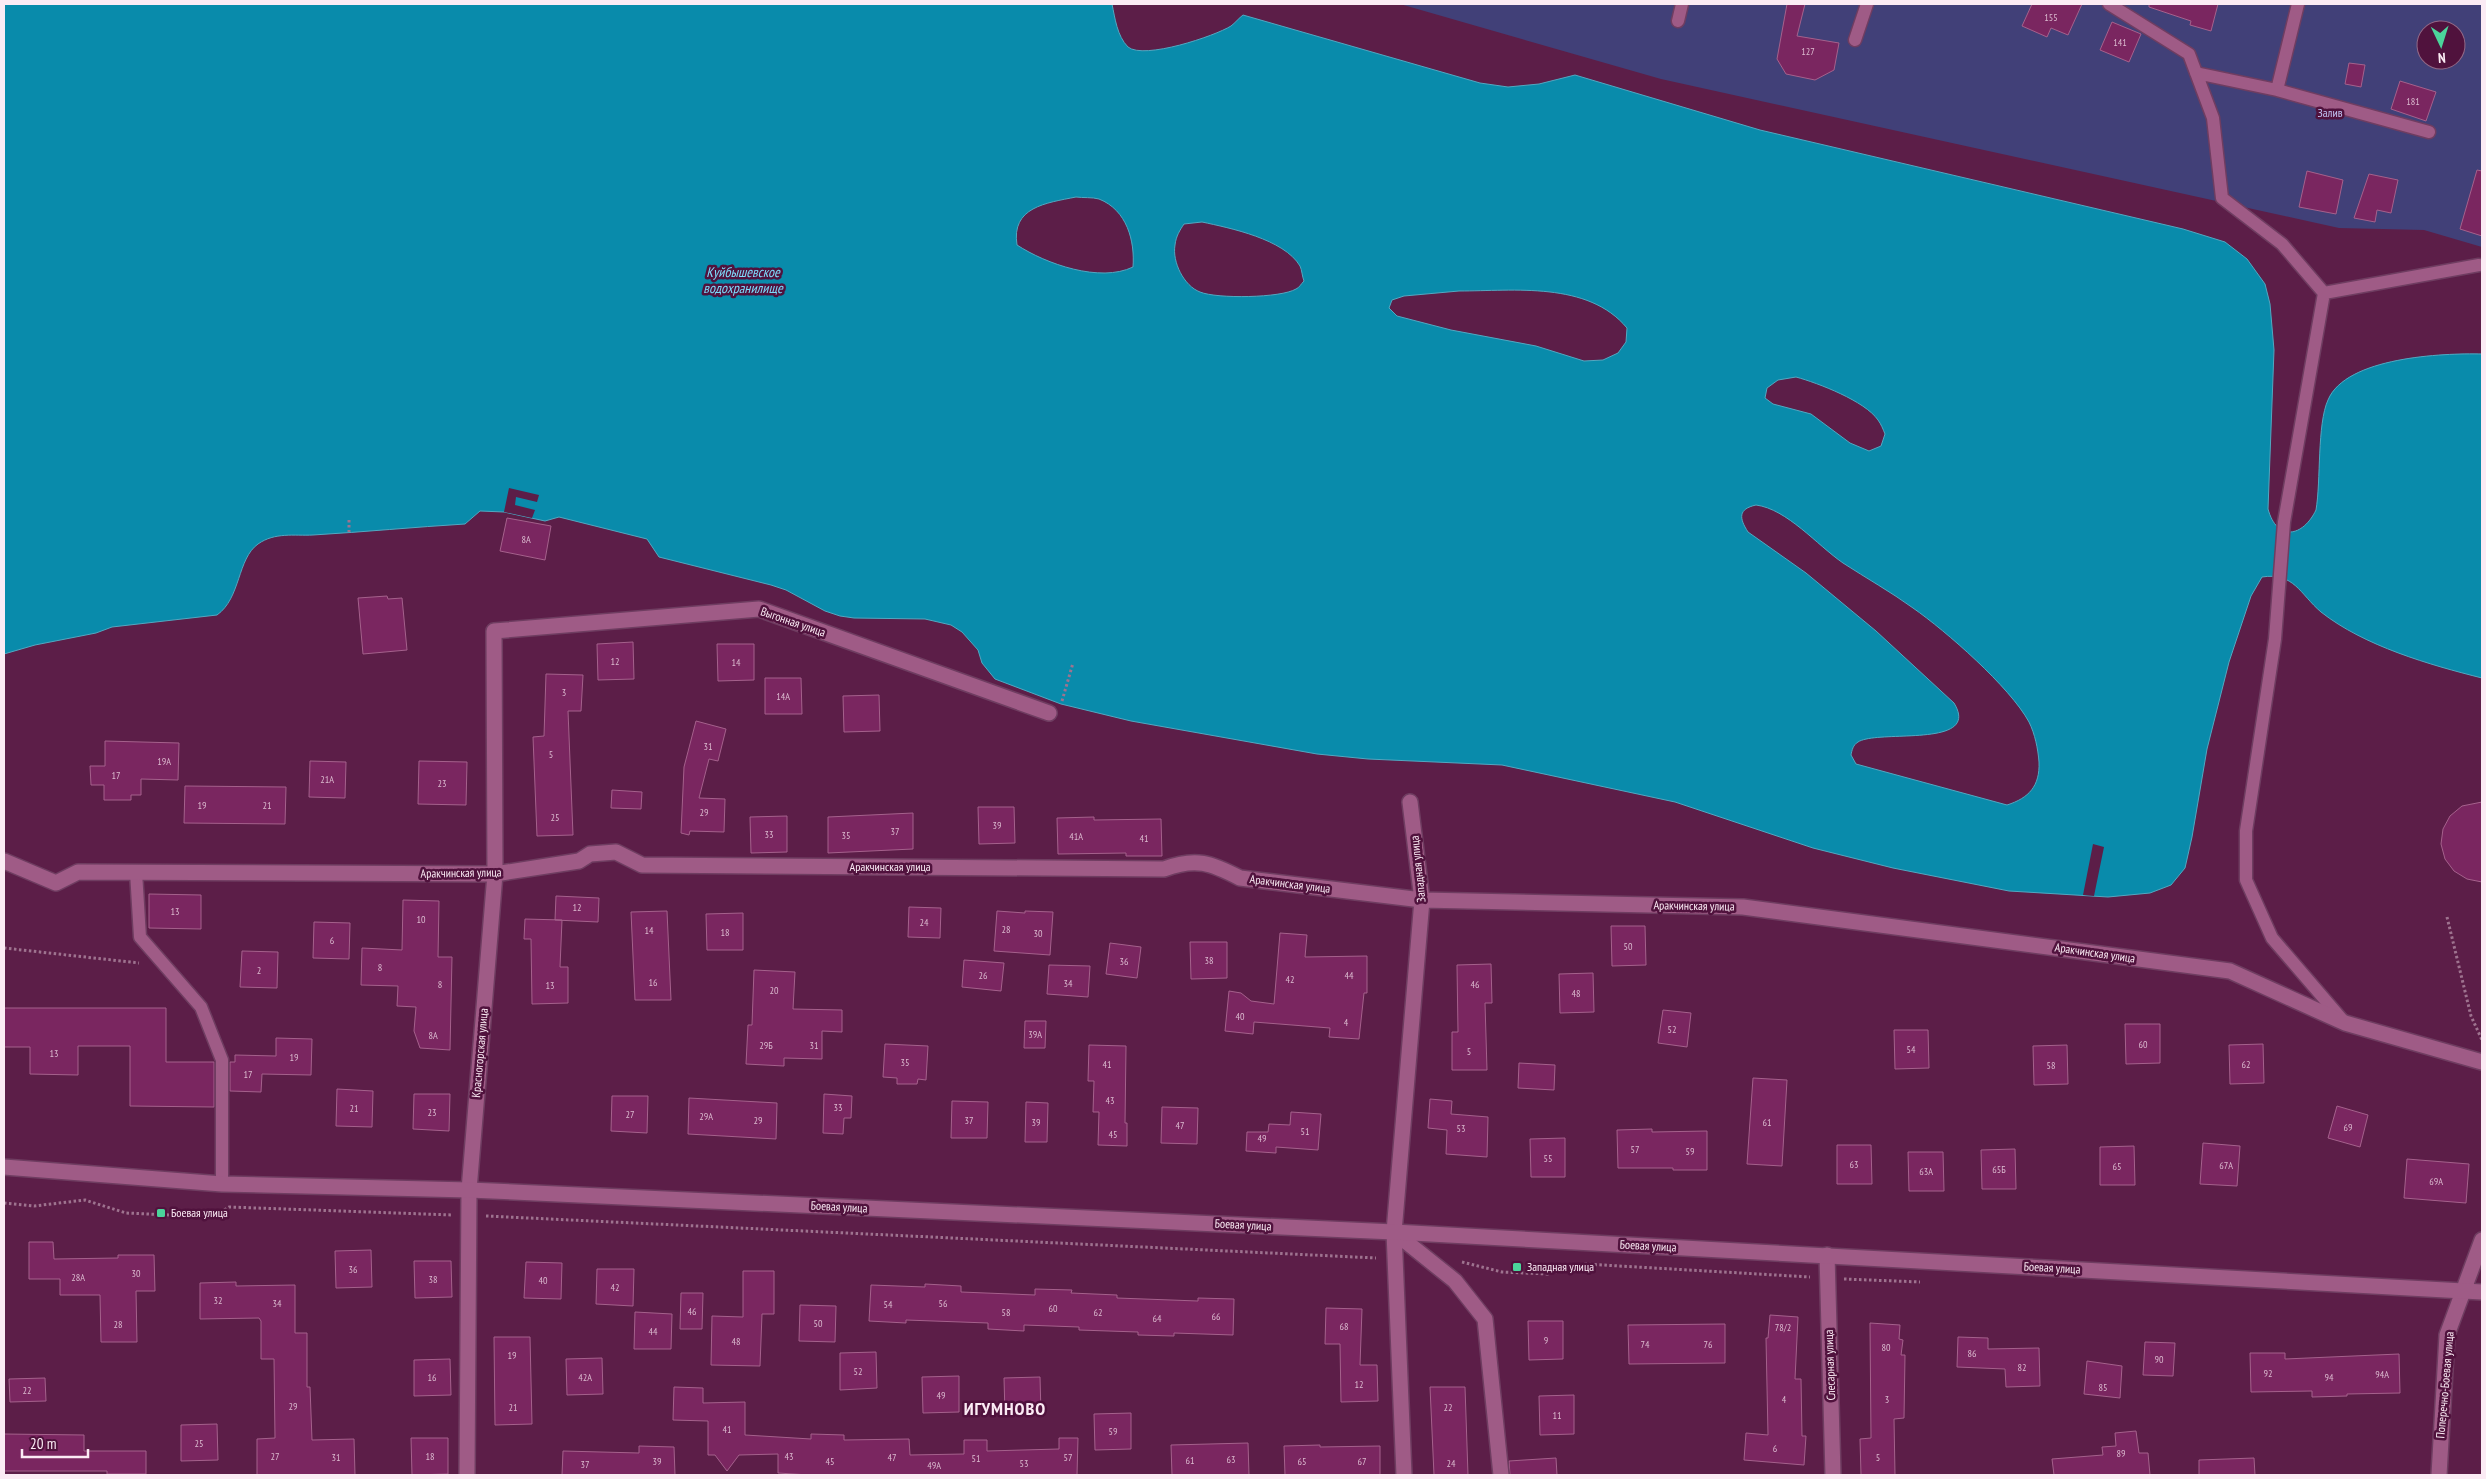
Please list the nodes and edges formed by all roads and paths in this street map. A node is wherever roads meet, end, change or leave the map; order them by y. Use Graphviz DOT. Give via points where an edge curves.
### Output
graph roads {
  1 [pos="1682,4"];
  2 [pos="1867,4"];
  3 [pos="2109,4"];
  4 [pos="2298,4"];
  5 [pos="1678,21"];
  6 [pos="1855,40"];
  7 [pos="2196,73"];
  8 [pos="2276,90"];
  9 [pos="2429,132"];
  10 [pos="2478,265"];
  11 [pos="2324,293"];
  12 [pos="349,520"];
  13 [pos="349,532"];
  14 [pos="494,631"];
  15 [pos="1073,663"];
  16 [pos="1055,709"];
  17 [pos="1410,802"];
  18 [pos="4,861"];
  19 [pos="136,872"];
  20 [pos="495,874"];
  21 [pos="1422,900"];
  22 [pos="2447,918"];
  23 [pos="4,948"];
  24 [pos="165,966"];
  25 [pos="2345,1023"];
  26 [pos="2482,1040"];
  27 [pos="2482,1062"];
  28 [pos="4,1167"];
  29 [pos="222,1184"];
  30 [pos="469,1190"];
  31 [pos="4,1204"];
  32 [pos="469,1215"];
  33 [pos="1394,1232"];
  34 [pos="2482,1240"];
  35 [pos="1826,1255"];
  36 [pos="1396,1258"];
  37 [pos="1458,1261"];
  38 [pos="1827,1278"];
  39 [pos="1924,1282"];
  40 [pos="2461,1292"];
  41 [pos="2482,1292"];
  42 [pos="467,1475"];
  43 [pos="1404,1475"];
  44 [pos="1501,1475"];
  45 [pos="1833,1475"];
  46 [pos="2439,1475"];
  1 -- 5 [label="lane"];
  2 -- 6 [label="lane"];
  3 -- 7 [label="lane" via="2189,54"];
  4 -- 8 [label="lane"];
  7 -- 8 [label="lane"];
  7 -- 11 [label="lane" via="2213,118 2222,198 2282,244"];
  8 -- 9 [label="lane"];
  10 -- 11 [label="lane"];
  11 -- 25 [label="lane" via="2284,522 2276,639 2246,831 2246,880 2272,938"];
  12 -- 13 [label="path"];
  14 -- 16 [label="street, Выгонная улица" via="759,608"];
  14 -- 20 [label="street, Красногорская улица"];
  15 -- 16 [label="path"];
  17 -- 21 [label="street, Западная улица"];
  18 -- 19 [label="street, Аракчинская улица" via="56,883 78,872"];
  19 -- 20 [label="street, Аракчинская улица"];
  19 -- 24 [label="lane" via="140,937"];
  20 -- 21 [label="street, Аракчинская улица" via="579,861 590,854 616,852 642,866 1164,869 1185,861 1216,866 1240,878"];
  20 -- 30 [label="street, Красногорская улица"];
  21 -- 25 [label="street, Аракчинская улица" via="1743,906 2230,971"];
  21 -- 33 [label="street, Западная улица"];
  22 -- 26 [label="path" via="2471,1016"];
  23 -- 24 [label="path"];
  24 -- 29 [label="lane" via="200,1007 222,1060"];
  25 -- 27 [label="street, Аракчинская улица"];
  28 -- 29 [label="street, Боевая улица"];
  29 -- 30 [label="street, Боевая улица"];
  30 -- 32 [label="street, Красногорская улица"];
  30 -- 33 [label="street, Боевая улица"];
  31 -- 32 [label="path" via="34,1206 85,1200 126,1213 213,1217 229,1206"];
  32 -- 36 [label="path"];
  32 -- 42 [label="street, Красногорская улица"];
  33 -- 35 [label="street, Боевая улица"];
  33 -- 36 [label="street, Западная улица"];
  33 -- 44 [label="street" via="1455,1281 1485,1319"];
  34 -- 40 [label="street, Поперечно-Боевая улица"];
  35 -- 38 [label="street, Слесарная улица"];
  35 -- 40 [label="street, Боевая улица"];
  36 -- 43 [label="street, Западная улица"];
  37 -- 38 [label="path" via="1502,1272 1548,1274 1585,1264"];
  38 -- 39 [label="path"];
  38 -- 45 [label="street, Слесарная улица"];
  40 -- 41 [label="street, Боевая улица"];
  40 -- 46 [label="street, Поперечно-Боевая улица" via="2447,1335"];
}
